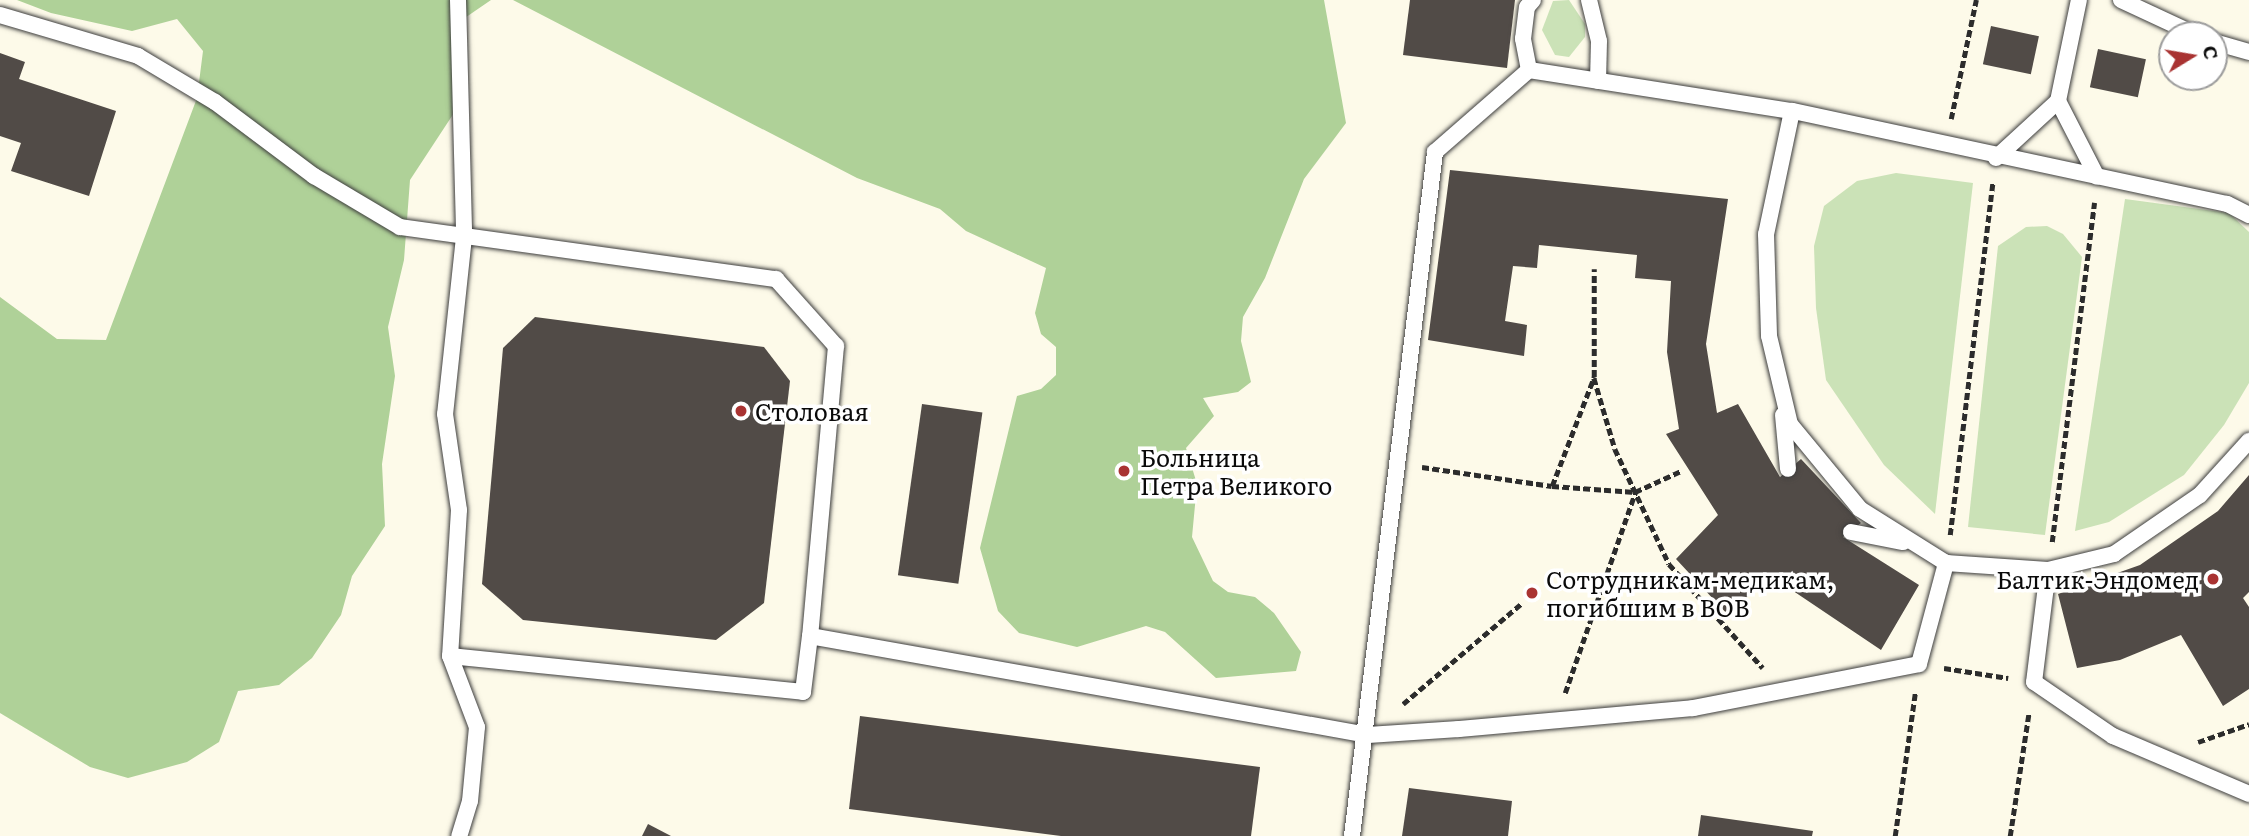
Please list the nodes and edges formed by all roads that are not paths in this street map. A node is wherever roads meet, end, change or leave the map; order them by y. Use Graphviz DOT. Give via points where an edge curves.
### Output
graph roads {
  1 [pos="458,0"];
  2 [pos="1533,0"];
  3 [pos="1589,0"];
  4 [pos="2079,0"];
  5 [pos="2121,0"];
  6 [pos="0,15"];
  7 [pos="2166,21"];
  8 [pos="2228,46"];
  9 [pos="2249,52"];
  10 [pos="1529,70"];
  11 [pos="1598,81"];
  12 [pos="2058,101"];
  13 [pos="1792,111"];
  14 [pos="1996,158"];
  15 [pos="2097,177"];
  16 [pos="2249,215"];
  17 [pos="464,237"];
  18 [pos="1780,381"];
  19 [pos="2249,441"];
  20 [pos="1788,469"];
  21 [pos="1851,532"];
  22 [pos="1909,543"];
  23 [pos="1946,563"];
  24 [pos="2048,570"];
  25 [pos="810,636"];
  26 [pos="450,656"];
  27 [pos="1368,734"];
  28 [pos="2249,793"];
  29 [pos="459,836"];
  30 [pos="1352,836"];
  1 -- 17 [label="lane"];
  2 -- 10 [label="lane" via="1527,7 1523,39"];
  3 -- 11 [label="lane" via="1599,41"];
  4 -- 12 [label="lane"];
  5 -- 7 [label="lane"];
  6 -- 17 [label="lane" via="138,56 215,102 314,177 400,227"];
  8 -- 9 [label="lane"];
  10 -- 11 [label="lane"];
  10 -- 27 [label="lane" via="1435,152"];
  11 -- 13 [label="lane"];
  12 -- 14 [label="lane"];
  12 -- 15 [label="lane"];
  13 -- 14 [label="lane" via="1947,142"];
  13 -- 18 [label="lane" via="1766,234 1769,337"];
  14 -- 15 [label="lane"];
  15 -- 16 [label="lane" via="2227,204"];
  17 -- 25 [label="lane" via="776,279 836,346"];
  17 -- 26 [label="lane" via="445,414 459,510"];
  18 -- 20 [label="lane"];
  18 -- 22 [label="lane" via="1790,424 1860,509"];
  19 -- 24 [label="lane" via="2200,495 2114,554"];
  21 -- 22 [label="lane"];
  22 -- 23 [label="lane"];
  23 -- 24 [label="lane"];
  23 -- 27 [label="lane" via="1919,664 1693,708"];
  24 -- 28 [label="lane" via="2034,682 2113,736"];
  25 -- 26 [label="lane" via="803,692"];
  25 -- 27 [label="lane"];
  26 -- 29 [label="lane" via="477,727 470,801"];
  27 -- 30 [label="lane"];
}
